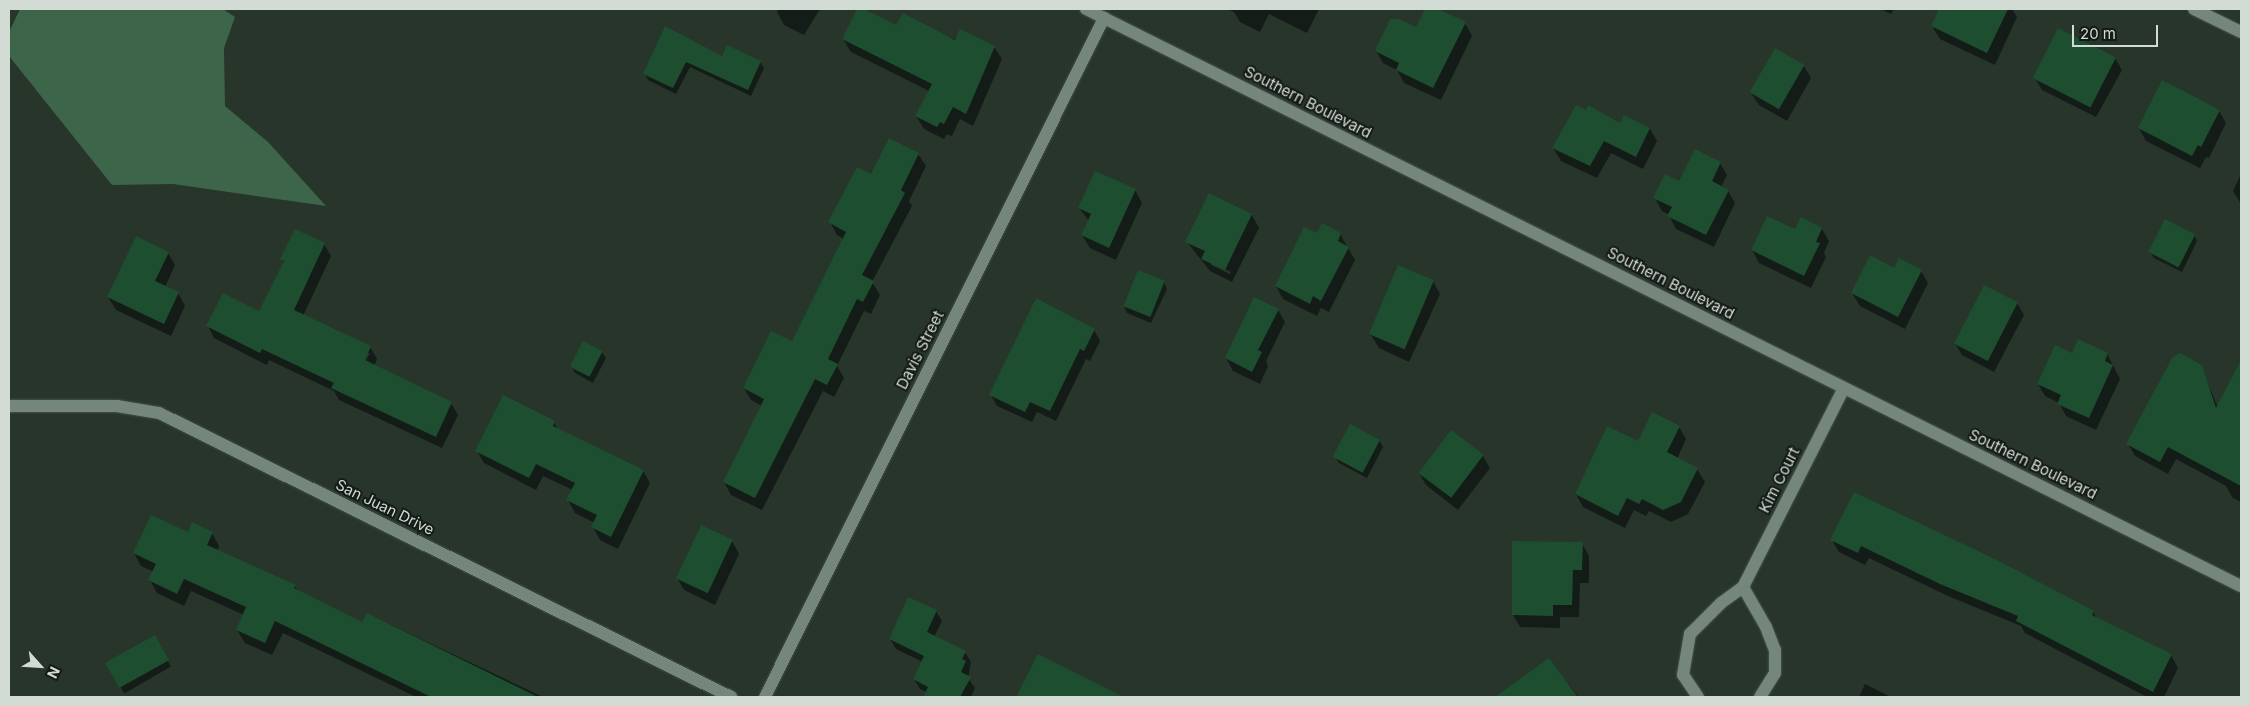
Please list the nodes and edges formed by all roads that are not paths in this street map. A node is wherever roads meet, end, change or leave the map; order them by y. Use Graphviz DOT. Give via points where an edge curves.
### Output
graph roads {
  1 [pos="1086,9"];
  2 [pos="2194,9"];
  3 [pos="1104,18"];
  4 [pos="2241,32"];
  5 [pos="1844,388"];
  6 [pos="9,406"];
  7 [pos="2241,586"];
  8 [pos="1743,587"];
  9 [pos="731,697"];
  10 [pos="765,697"];
  11 [pos="1698,697"];
  12 [pos="1760,697"];
  1 -- 3 [label="street, Southern Boulevard"];
  2 -- 4 [label="street"];
  3 -- 5 [label="street, Southern Boulevard"];
  3 -- 10 [label="street, Davis Street"];
  5 -- 7 [label="street, Southern Boulevard"];
  5 -- 8 [label="street, Kim Court"];
  6 -- 9 [label="street, San Juan Drive" via="117,406 159,413"];
  8 -- 11 [label="street, Kim Court" via="1721,603 1690,634 1683,675"];
  8 -- 12 [label="street" via="1766,626 1775,650 1775,673"];
}
